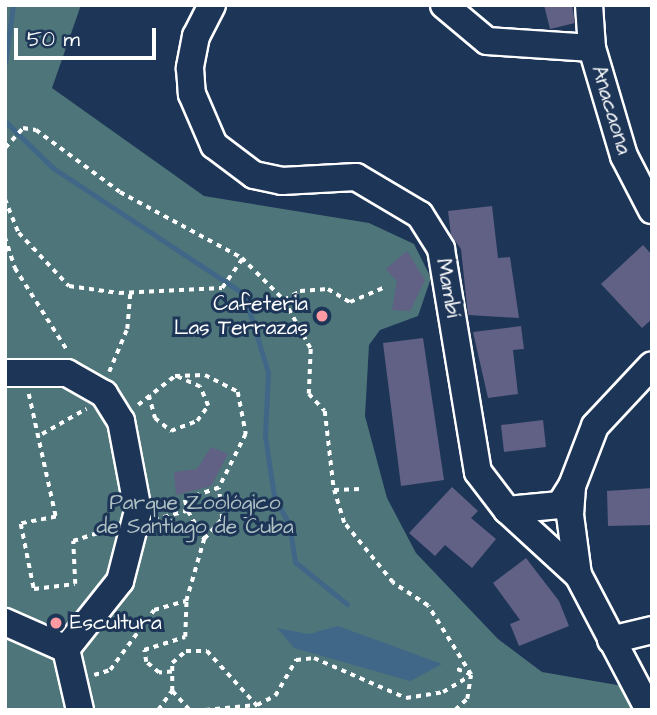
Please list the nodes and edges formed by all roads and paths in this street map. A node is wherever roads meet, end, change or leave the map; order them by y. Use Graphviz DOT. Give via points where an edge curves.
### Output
graph roads {
  1 [pos="212,5"];
  2 [pos="444,5"];
  3 [pos="589,5"];
  4 [pos="592,48"];
  5 [pos="5,148"];
  6 [pos="5,199"];
  7 [pos="652,210"];
  8 [pos="5,237"];
  9 [pos="242,258"];
  10 [pos="385,287"];
  11 [pos="130,294"];
  12 [pos="284,300"];
  13 [pos="70,355"];
  14 [pos="652,365"];
  15 [pos="12,372"];
  16 [pos="175,376"];
  17 [pos="90,386"];
  18 [pos="149,395"];
  19 [pos="115,413"];
  20 [pos="42,434"];
  21 [pos="572,486"];
  22 [pos="219,488"];
  23 [pos="361,489"];
  24 [pos="334,490"];
  25 [pos="507,510"];
  26 [pos="188,511"];
  27 [pos="136,526"];
  28 [pos="204,539"];
  29 [pos="578,575"];
  30 [pos="186,601"];
  31 [pos="5,622"];
  32 [pos="652,630"];
  33 [pos="611,640"];
  34 [pos="66,649"];
  35 [pos="456,669"];
  36 [pos="172,672"];
  37 [pos="471,675"];
  38 [pos="74,683"];
  39 [pos="172,691"];
  40 [pos="257,705"];
  41 [pos="80,710"];
  42 [pos="158,710"];
  43 [pos="189,710"];
  44 [pos="205,710"];
  45 [pos="261,710"];
  46 [pos="455,710"];
  47 [pos="649,710"];
  1 -- 25 [label="street, Mambí" via="196,36 190,68 192,94 214,145 254,175 282,181 356,177 420,215 441,249 478,472"];
  2 -- 4 [label="street" via="487,41"];
  3 -- 4 [label="street, Anacaona"];
  4 -- 7 [label="street, Anacaona" via="624,156"];
  5 -- 9 [label="path" via="23,128 36,130 70,160 188,233"];
  6 -- 11 [label="path" via="19,233 69,286"];
  8 -- 13 [label="path" via="15,268"];
  9 -- 11 [label="path" via="222,288"];
  9 -- 12 [label="path"];
  10 -- 12 [label="path" via="350,302 328,289 300,291"];
  11 -- 17 [label="path" via="116,367"];
  12 -- 24 [label="path" via="311,349 309,394 325,411"];
  14 -- 21 [label="street" via="595,426"];
  15 -- 17 [label="street" via="68,373"];
  15 -- 20 [label="path"];
  16 -- 18 [label="path"];
  16 -- 18 [label="path" via="200,387 208,407 197,421 171,431 155,418"];
  16 -- 22 [label="path" via="205,375 238,392 246,434"];
  17 -- 19 [label="street"];
  18 -- 19 [label="path"];
  19 -- 20 [label="path" via="94,405"];
  19 -- 27 [label="street"];
  20 -- 27 [label="path" via="56,517 21,524 33,589 75,584 73,541 96,529"];
  21 -- 25 [label="street" via="560,505 535,512"];
  21 -- 29 [label="street"];
  22 -- 26 [label="path" via="185,500"];
  22 -- 28 [label="path" via="222,519"];
  23 -- 24 [label="path"];
  24 -- 37 [label="path" via="344,523 393,583 428,606"];
  25 -- 29 [label="street, Mambí"];
  26 -- 27 [label="path"];
  26 -- 28 [label="path"];
  27 -- 34 [label="street" via="120,581"];
  28 -- 30 [label="path"];
  29 -- 33 [label="street"];
  30 -- 36 [label="path" via="185,637 144,650 146,662 159,673"];
  30 -- 38 [label="path" via="154,610 110,670"];
  31 -- 34 [label="street"];
  32 -- 33 [label="street"];
  33 -- 47 [label="street"];
  34 -- 38 [label="street"];
  35 -- 37 [label="path"];
  36 -- 39 [label="path"];
  36 -- 40 [label="path" via="172,663 186,651 207,652"];
  37 -- 40 [label="path" via="443,692 407,698 314,658 296,660 275,696"];
  37 -- 46 [label="path" via="467,699"];
  38 -- 41 [label="street"];
  39 -- 42 [label="path"];
  39 -- 43 [label="path"];
  40 -- 44 [label="path"];
  40 -- 45 [label="path"];
}
